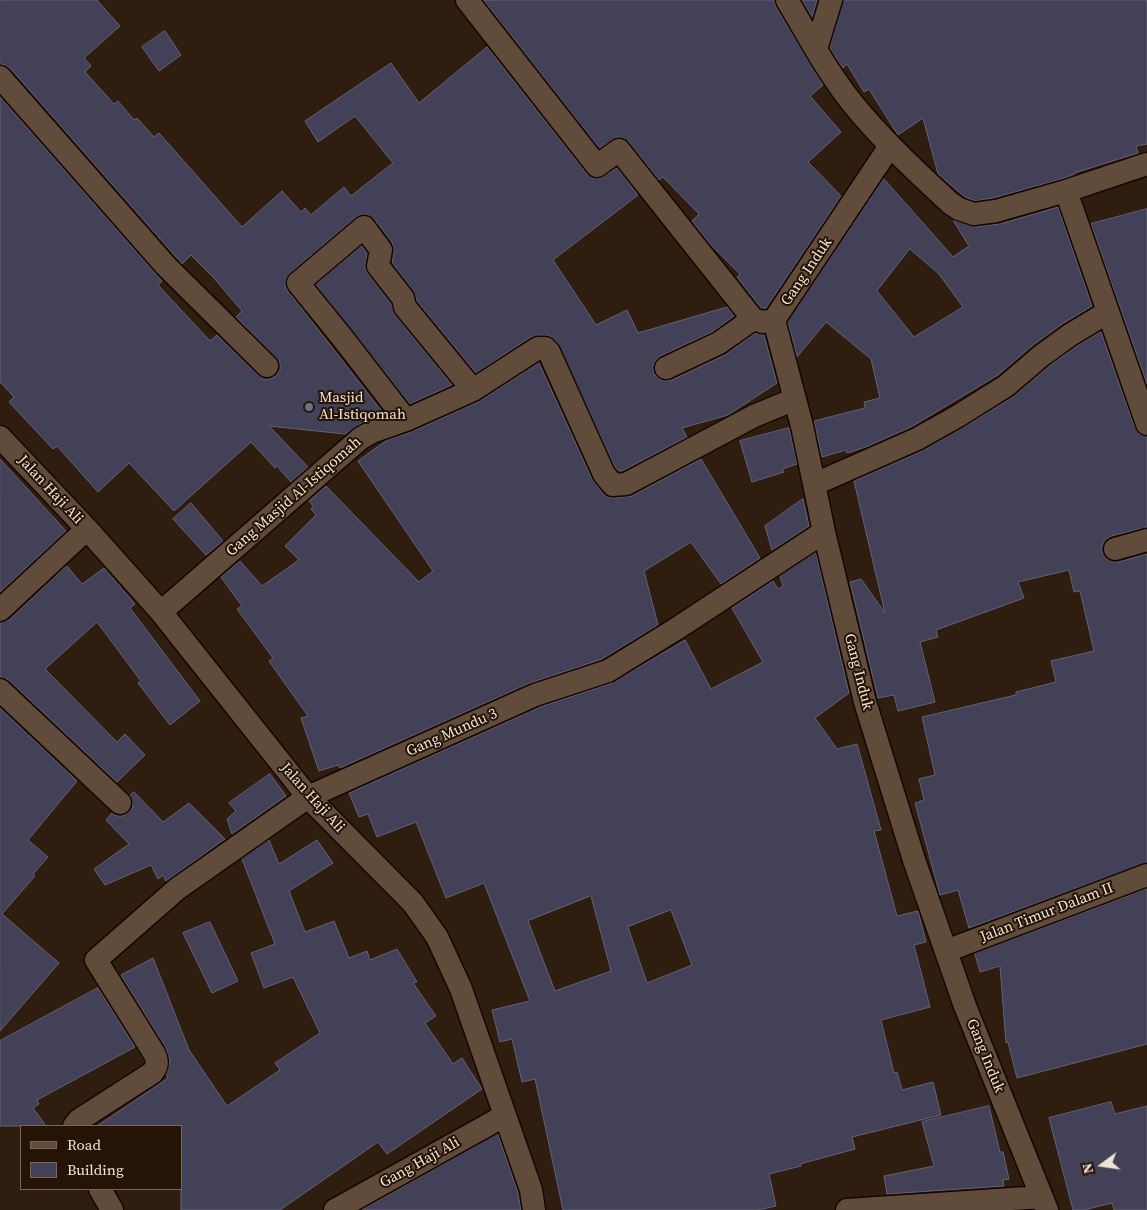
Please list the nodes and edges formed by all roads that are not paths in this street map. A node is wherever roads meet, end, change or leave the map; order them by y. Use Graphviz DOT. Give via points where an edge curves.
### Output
graph roads {
  1 [pos="467,0"];
  2 [pos="787,0"];
  3 [pos="831,0"];
  4 [pos="816,49"];
  5 [pos="0,77"];
  6 [pos="890,146"];
  7 [pos="1147,164"];
  8 [pos="1066,191"];
  9 [pos="1108,312"];
  10 [pos="764,320"];
  11 [pos="266,366"];
  12 [pos="666,368"];
  13 [pos="473,390"];
  14 [pos="795,399"];
  15 [pos="406,420"];
  16 [pos="1147,424"];
  17 [pos="0,437"];
  18 [pos="815,484"];
  19 [pos="87,529"];
  20 [pos="824,532"];
  21 [pos="1147,540"];
  22 [pos="1115,549"];
  23 [pos="0,610"];
  24 [pos="161,612"];
  25 [pos="0,690"];
  26 [pos="308,797"];
  27 [pos="120,803"];
  28 [pos="1147,876"];
  29 [pos="946,952"];
  30 [pos="504,1116"];
  31 [pos="75,1125"];
  32 [pos="101,1190"];
  33 [pos="1044,1203"];
  34 [pos="112,1210"];
  35 [pos="335,1210"];
  36 [pos="534,1210"];
  37 [pos="847,1210"];
  1 -- 10 [label="street" via="597,166 619,150"];
  2 -- 4 [label="street"];
  3 -- 4 [label="street"];
  4 -- 6 [label="street" via="852,104"];
  5 -- 11 [label="street" via="166,266"];
  6 -- 8 [label="street" via="950,202 974,214"];
  6 -- 10 [label="street, Gang Induk"];
  7 -- 8 [label="street"];
  8 -- 9 [label="street"];
  9 -- 16 [label="street"];
  9 -- 18 [label="street" via="1070,335 1006,386 958,416 917,439"];
  10 -- 12 [label="street"];
  10 -- 14 [label="street, Gang Induk"];
  13 -- 14 [label="street, Gang Masjid Al-Istiqomah" via="538,348 545,348 604,474 613,485 626,484 754,416"];
  13 -- 15 [label="street, Gang Masjid Al-Istiqomah"];
  13 -- 15 [label="street" via="405,307 403,298 378,266 381,250 364,227 298,283"];
  14 -- 18 [label="street, Gang Induk"];
  15 -- 24 [label="street, Gang Masjid Al-Istiqomah" via="361,438"];
  17 -- 19 [label="street, Jalan Haji Ali"];
  18 -- 20 [label="street, Gang Induk"];
  19 -- 23 [label="street"];
  19 -- 24 [label="street, Jalan Haji Ali"];
  20 -- 26 [label="street, Gang Mundu 3" via="608,671 535,695"];
  20 -- 29 [label="street, Gang Induk" via="865,702"];
  21 -- 22 [label="street"];
  24 -- 26 [label="street, Jalan Haji Ali"];
  25 -- 27 [label="street"];
  26 -- 30 [label="street, Jalan Haji Ali" via="413,903 437,937 461,989"];
  26 -- 31 [label="street, Gang Mundu 3" via="177,889 96,960 154,1053 157,1068"];
  28 -- 29 [label="street, Jalan Timur Dalam II"];
  29 -- 33 [label="street, Gang Induk"];
  30 -- 35 [label="street, Gang Haji Ali"];
  30 -- 36 [label="street, Jalan Haji Ali" via="531,1190"];
  32 -- 34 [label="street"];
  33 -- 37 [label="street"];
}
